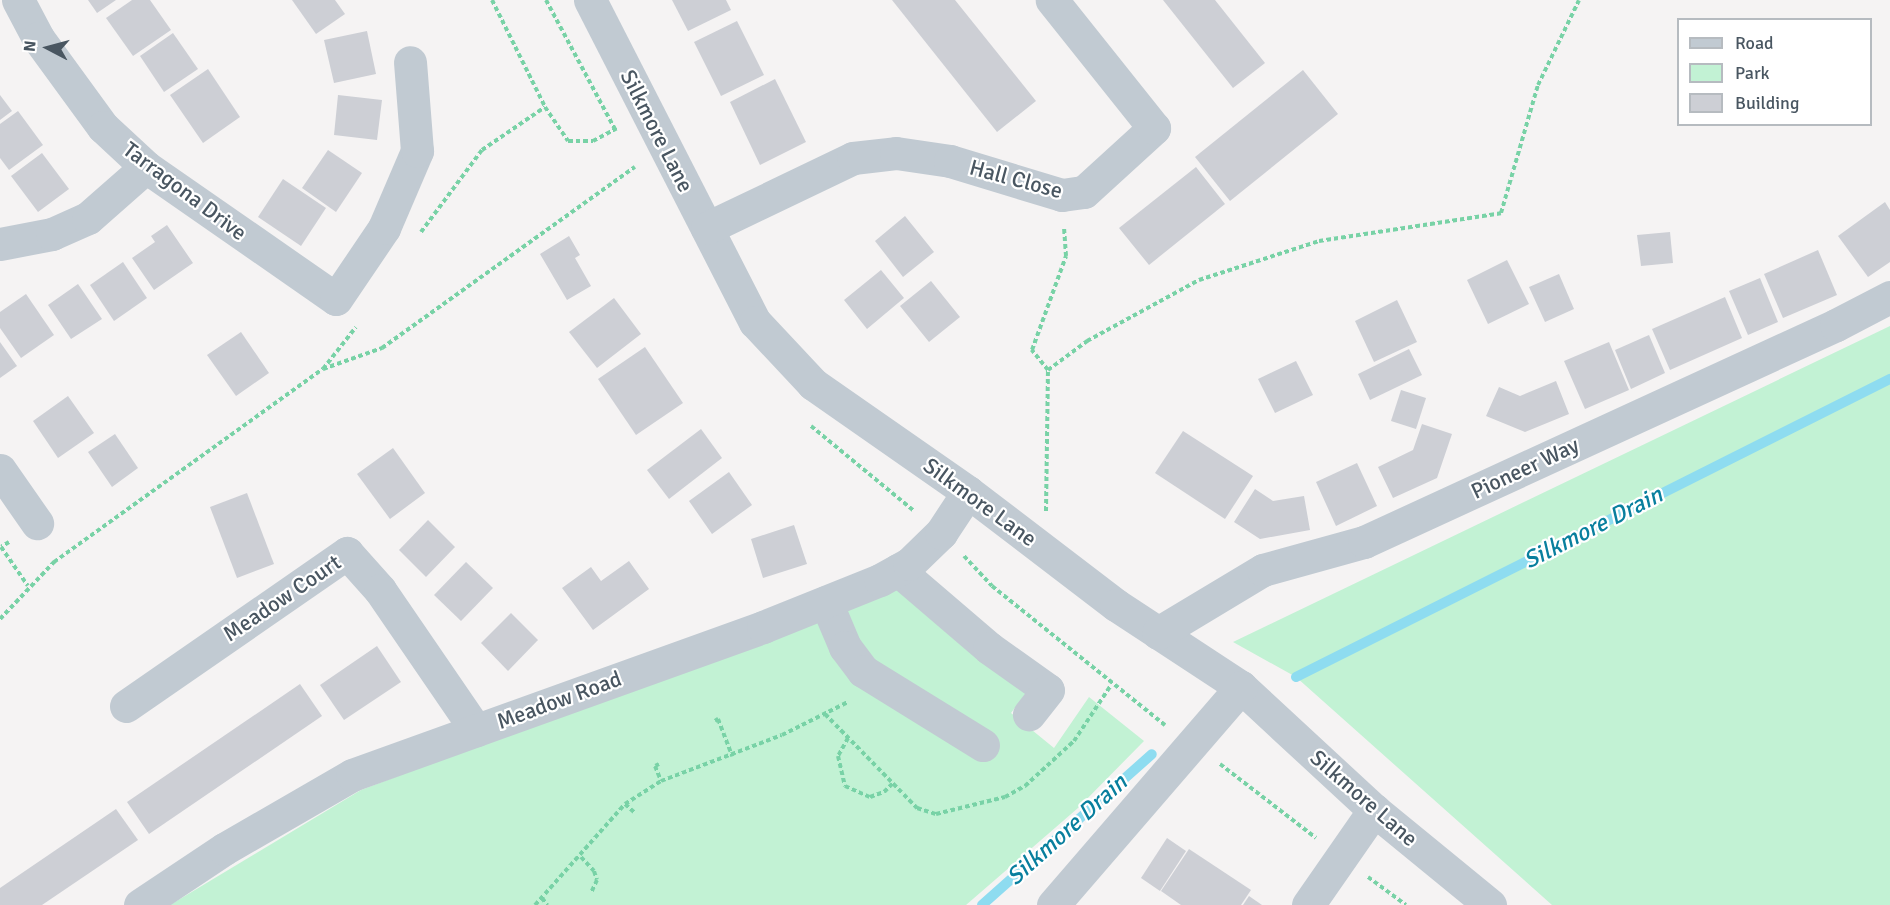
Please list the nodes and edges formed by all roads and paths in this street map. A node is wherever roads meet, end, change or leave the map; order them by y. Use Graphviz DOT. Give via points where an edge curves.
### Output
graph roads {
  1 [pos="18,0"];
  2 [pos="492,0"];
  3 [pos="546,0"];
  4 [pos="590,0"];
  5 [pos="1052,0"];
  6 [pos="1579,0"];
  7 [pos="410,62"];
  8 [pos="545,107"];
  9 [pos="146,167"];
  10 [pos="635,167"];
  11 [pos="1062,195"];
  12 [pos="707,228"];
  13 [pos="415,242"];
  14 [pos="0,244"];
  15 [pos="1890,297"];
  16 [pos="357,325"];
  17 [pos="323,369"];
  18 [pos="1048,370"];
  19 [pos="0,470"];
  20 [pos="968,492"];
  21 [pos="37,523"];
  22 [pos="1045,550"];
  23 [pos="959,551"];
  24 [pos="898,570"];
  25 [pos="826,602"];
  26 [pos="0,619"];
  27 [pos="1158,633"];
  28 [pos="880,683"];
  29 [pos="1241,687"];
  30 [pos="126,706"];
  31 [pos="1029,714"];
  32 [pos="715,721"];
  33 [pos="476,730"];
  34 [pos="1173,732"];
  35 [pos="848,738"];
  36 [pos="983,745"];
  37 [pos="732,756"];
  38 [pos="659,764"];
  39 [pos="1222,765"];
  40 [pos="661,781"];
  41 [pos="893,783"];
  42 [pos="626,804"];
  43 [pos="1374,810"];
  44 [pos="634,812"];
  45 [pos="1318,840"];
  46 [pos="581,857"];
  47 [pos="1369,878"];
  48 [pos="591,893"];
  49 [pos="542,898"];
  50 [pos="140,905"];
  51 [pos="535,905"];
  52 [pos="547,905"];
  53 [pos="1053,905"];
  54 [pos="1308,905"];
  55 [pos="1406,905"];
  56 [pos="1490,905"];
  1 -- 9 [label="street, Tarragona Drive" via="38,39 103,127"];
  2 -- 8 [label="path"];
  3 -- 8 [label="path" via="615,129 593,141 568,141"];
  4 -- 12 [label="street, Silkmore Lane"];
  5 -- 11 [label="street, Hall Close" via="1154,128 1084,192"];
  6 -- 18 [label="path" via="1538,85 1501,213 1319,241 1199,280 1087,341"];
  7 -- 9 [label="street, Tarragona Drive" via="417,152 384,228 336,299"];
  8 -- 13 [label="path" via="482,150"];
  9 -- 14 [label="street" via="88,218 52,234"];
  10 -- 17 [label="path" via="382,348"];
  11 -- 12 [label="street, Hall Close" via="950,161 896,153 853,158"];
  11 -- 18 [label="path" via="1066,256 1032,350"];
  12 -- 20 [label="street, Silkmore Lane" via="755,322 813,384"];
  15 -- 27 [label="street, Pioneer Way" via="1836,326 1364,542 1263,570"];
  16 -- 17 [label="path"];
  17 -- 26 [label="path" via="54,562"];
  18 -- 22 [label="path"];
  19 -- 21 [label="street"];
  20 -- 22 [label="street, Silkmore Lane"];
  20 -- 24 [label="street, Meadow Road" via="941,533"];
  22 -- 27 [label="street, Silkmore Lane"];
  23 -- 34 [label="path" via="992,586"];
  24 -- 25 [label="street, Meadow Road"];
  24 -- 31 [label="street" via="989,648 1048,690"];
  25 -- 28 [label="street" via="845,647 863,671"];
  25 -- 33 [label="street, Meadow Road"];
  27 -- 29 [label="street, Silkmore Lane"];
  28 -- 36 [label="street"];
  28 -- 37 [label="path" via="782,735"];
  29 -- 43 [label="street, Silkmore Lane"];
  29 -- 53 [label="street"];
  30 -- 33 [label="street, Meadow Court" via="347,553 381,590"];
  32 -- 37 [label="path" via="718,720"];
  33 -- 50 [label="street, Meadow Road" via="352,776 224,849"];
  35 -- 41 [label="path" via="838,756 846,786 870,796 884,792"];
  37 -- 40 [label="path"];
  38 -- 40 [label="path" via="655,766"];
  39 -- 45 [label="path"];
  40 -- 42 [label="path"];
  42 -- 44 [label="path"];
  42 -- 46 [label="path"];
  43 -- 54 [label="street"];
  43 -- 56 [label="street, Silkmore Lane"];
  46 -- 48 [label="path" via="597,880"];
  46 -- 49 [label="path"];
  47 -- 55 [label="path"];
  49 -- 51 [label="path"];
  49 -- 52 [label="path"];
}
